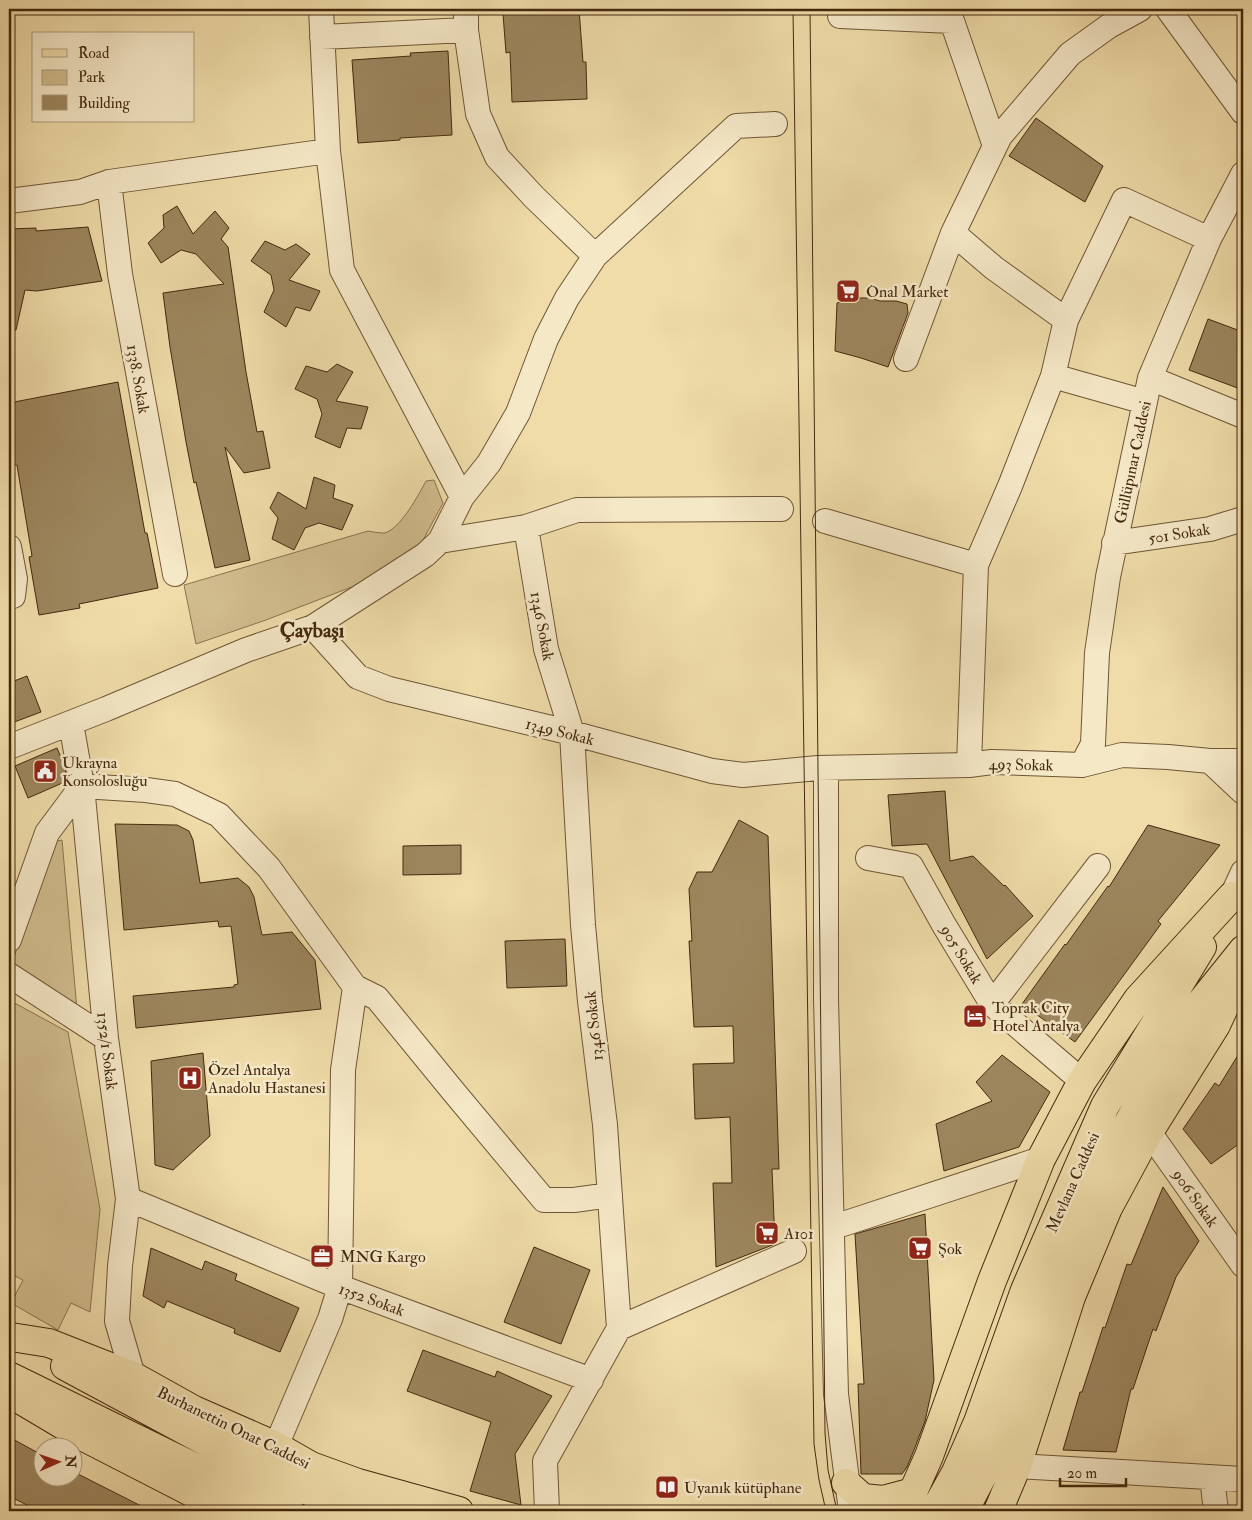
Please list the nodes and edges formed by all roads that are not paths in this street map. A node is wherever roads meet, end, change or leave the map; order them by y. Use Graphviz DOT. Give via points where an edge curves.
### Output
graph roads {
  1 [pos="321,9"];
  2 [pos="1140,9"];
  3 [pos="1168,9"];
  4 [pos="841,12"];
  5 [pos="466,19"];
  6 [pos="322,37"];
  7 [pos="1243,112"];
  8 [pos="775,124"];
  9 [pos="995,146"];
  10 [pos="328,151"];
  11 [pos="1243,174"];
  12 [pos="109,182"];
  13 [pos="9,201"];
  14 [pos="953,233"];
  15 [pos="1209,238"];
  16 [pos="595,256"];
  17 [pos="1066,320"];
  18 [pos="906,359"];
  19 [pos="1053,376"];
  20 [pos="1150,378"];
  21 [pos="1145,402"];
  22 [pos="1243,416"];
  23 [pos="462,498"];
  24 [pos="781,509"];
  25 [pos="1243,519"];
  26 [pos="825,521"];
  27 [pos="526,527"];
  28 [pos="440,541"];
  29 [pos="1114,543"];
  30 [pos="9,547"];
  31 [pos="976,564"];
  32 [pos="175,574"];
  33 [pos="9,597"];
  34 [pos="313,627"];
  35 [pos="71,723"];
  36 [pos="572,733"];
  37 [pos="9,747"];
  38 [pos="1243,761"];
  39 [pos="1210,762"];
  40 [pos="970,765"];
  41 [pos="1082,765"];
  42 [pos="828,768"];
  43 [pos="82,786"];
  44 [pos="1243,792"];
  45 [pos="868,858"];
  46 [pos="1098,866"];
  47 [pos="1243,872"];
  48 [pos="1238,889"];
  49 [pos="9,940"];
  50 [pos="1243,950"];
  51 [pos="1243,967"];
  52 [pos="9,975"];
  53 [pos="355,987"];
  54 [pos="992,1004"];
  55 [pos="106,1038"];
  56 [pos="1082,1080"];
  57 [pos="1148,1132"];
  58 [pos="1041,1159"];
  59 [pos="610,1195"];
  60 [pos="128,1199"];
  61 [pos="843,1224"];
  62 [pos="794,1251"];
  63 [pos="1243,1265"];
  64 [pos="340,1288"];
  65 [pos="619,1328"];
  66 [pos="10,1336"];
  67 [pos="9,1376"];
  68 [pos="133,1376"];
  69 [pos="591,1380"];
  70 [pos="9,1385"];
  71 [pos="276,1446"];
  72 [pos="1017,1466"];
  73 [pos="1212,1478"];
  74 [pos="1243,1479"];
  75 [pos="846,1483"];
  76 [pos="927,1506"];
  77 [pos="228,1511"];
  78 [pos="290,1511"];
  79 [pos="373,1511"];
  80 [pos="459,1511"];
  81 [pos="547,1511"];
  82 [pos="850,1511"];
  83 [pos="998,1511"];
  84 [pos="1216,1511"];
  1 -- 6 [label="street"];
  2 -- 9 [label="street" via="1070,54"];
  3 -- 7 [label="street"];
  4 -- 9 [label="street" via="952,21"];
  5 -- 6 [label="street"];
  5 -- 16 [label="street" via="478,114 497,157"];
  6 -- 10 [label="street"];
  8 -- 16 [label="street" via="736,126"];
  9 -- 14 [label="street"];
  10 -- 12 [label="street"];
  10 -- 23 [label="street" via="342,270"];
  11 -- 15 [label="street, Güllüpınar Caddesi"];
  12 -- 13 [label="street" via="80,192"];
  12 -- 32 [label="street, 1338. Sokak" via="120,274"];
  14 -- 17 [label="street" via="994,268"];
  14 -- 18 [label="street"];
  15 -- 17 [label="street" via="1124,200"];
  15 -- 20 [label="street, Güllüpınar Caddesi"];
  16 -- 23 [label="street" via="567,298 546,339 518,413 489,463"];
  17 -- 19 [label="street"];
  19 -- 21 [label="street"];
  19 -- 31 [label="street"];
  20 -- 21 [label="street, Güllüpınar Caddesi"];
  20 -- 22 [label="street"];
  21 -- 29 [label="street, Güllüpınar Caddesi"];
  23 -- 28 [label="street"];
  24 -- 27 [label="street" via="577,510"];
  25 -- 29 [label="street, 501 Sokak" via="1210,529"];
  26 -- 31 [label="street"];
  27 -- 28 [label="street"];
  27 -- 36 [label="street, 1346 Sokak" via="546,649"];
  28 -- 34 [label="street" via="425,556"];
  29 -- 41 [label="street, Güllüpınar Caddesi" via="1097,653 1093,744"];
  30 -- 33 [label="street" via="15,579 12,596"];
  31 -- 40 [label="street"];
  34 -- 35 [label="street" via="246,650"];
  34 -- 36 [label="street, 1349 Sokak" via="358,677 445,704"];
  35 -- 37 [label="street"];
  35 -- 43 [label="street, 1352/1 Sokak"];
  36 -- 42 [label="street, 1349 Sokak" via="727,773 743,775"];
  36 -- 59 [label="street, 1346 Sokak" via="583,925"];
  38 -- 39 [label="street, 493 Sokak"];
  39 -- 41 [label="street, 493 Sokak" via="1122,755"];
  39 -- 44 [label="street"];
  40 -- 41 [label="street, 493 Sokak" via="992,762"];
  40 -- 42 [label="street, 493 Sokak"];
  42 -- 75 [label="street" via="826,999 836,1394"];
  43 -- 49 [label="street" via="47,833"];
  43 -- 53 [label="street" via="175,794 219,816 269,868"];
  43 -- 55 [label="street, 1352/1 Sokak"];
  45 -- 54 [label="street, 905 Sokak" via="911,866"];
  46 -- 54 [label="street"];
  47 -- 48 [label="street"];
  48 -- 56 [label="main road" via="1138,999"];
  48 -- 76 [label="main road, Mevlana Caddesi" via="1105,1106 1024,1290 978,1422 956,1472"];
  50 -- 76 [label="main road, Mevlana Caddesi" via="1198,1006 1125,1128 1084,1213 987,1467"];
  51 -- 57 [label="main road" via="1216,1025"];
  52 -- 55 [label="street"];
  53 -- 59 [label="street" via="377,998 544,1200"];
  53 -- 64 [label="street" via="343,1070"];
  54 -- 56 [label="street, 905 Sokak"];
  55 -- 60 [label="street, 1352/1 Sokak"];
  56 -- 58 [label="main road"];
  57 -- 63 [label="street, 906 Sokak"];
  57 -- 72 [label="main road" via="1108,1208 1071,1297"];
  58 -- 61 [label="street"];
  58 -- 76 [label="main road" via="992,1281 929,1456"];
  59 -- 65 [label="street, 1346 Sokak"];
  60 -- 64 [label="street, 1352 Sokak"];
  60 -- 68 [label="street, 1352/1 Sokak" via="116,1321"];
  62 -- 65 [label="street"];
  64 -- 69 [label="street, 1352 Sokak"];
  64 -- 71 [label="street"];
  65 -- 69 [label="street"];
  66 -- 68 [label="main road, Burhanettin Onat Caddesi" via="49,1343"];
  66 -- 79 [label="main road, Burhanettin Onat Caddesi" via="272,1474 336,1501"];
  67 -- 78 [label="main road"];
  68 -- 71 [label="main road, Burhanettin Onat Caddesi" via="194,1410"];
  69 -- 81 [label="street" via="545,1461"];
  70 -- 77 [label="main road" via="19,1399 80,1436"];
  71 -- 80 [label="main road, Burhanettin Onat Caddesi" via="310,1466"];
  72 -- 73 [label="street"];
  72 -- 83 [label="main road"];
  73 -- 74 [label="street"];
  73 -- 84 [label="street"];
  75 -- 76 [label="main road" via="862,1498"];
  75 -- 82 [label="street"];
}
